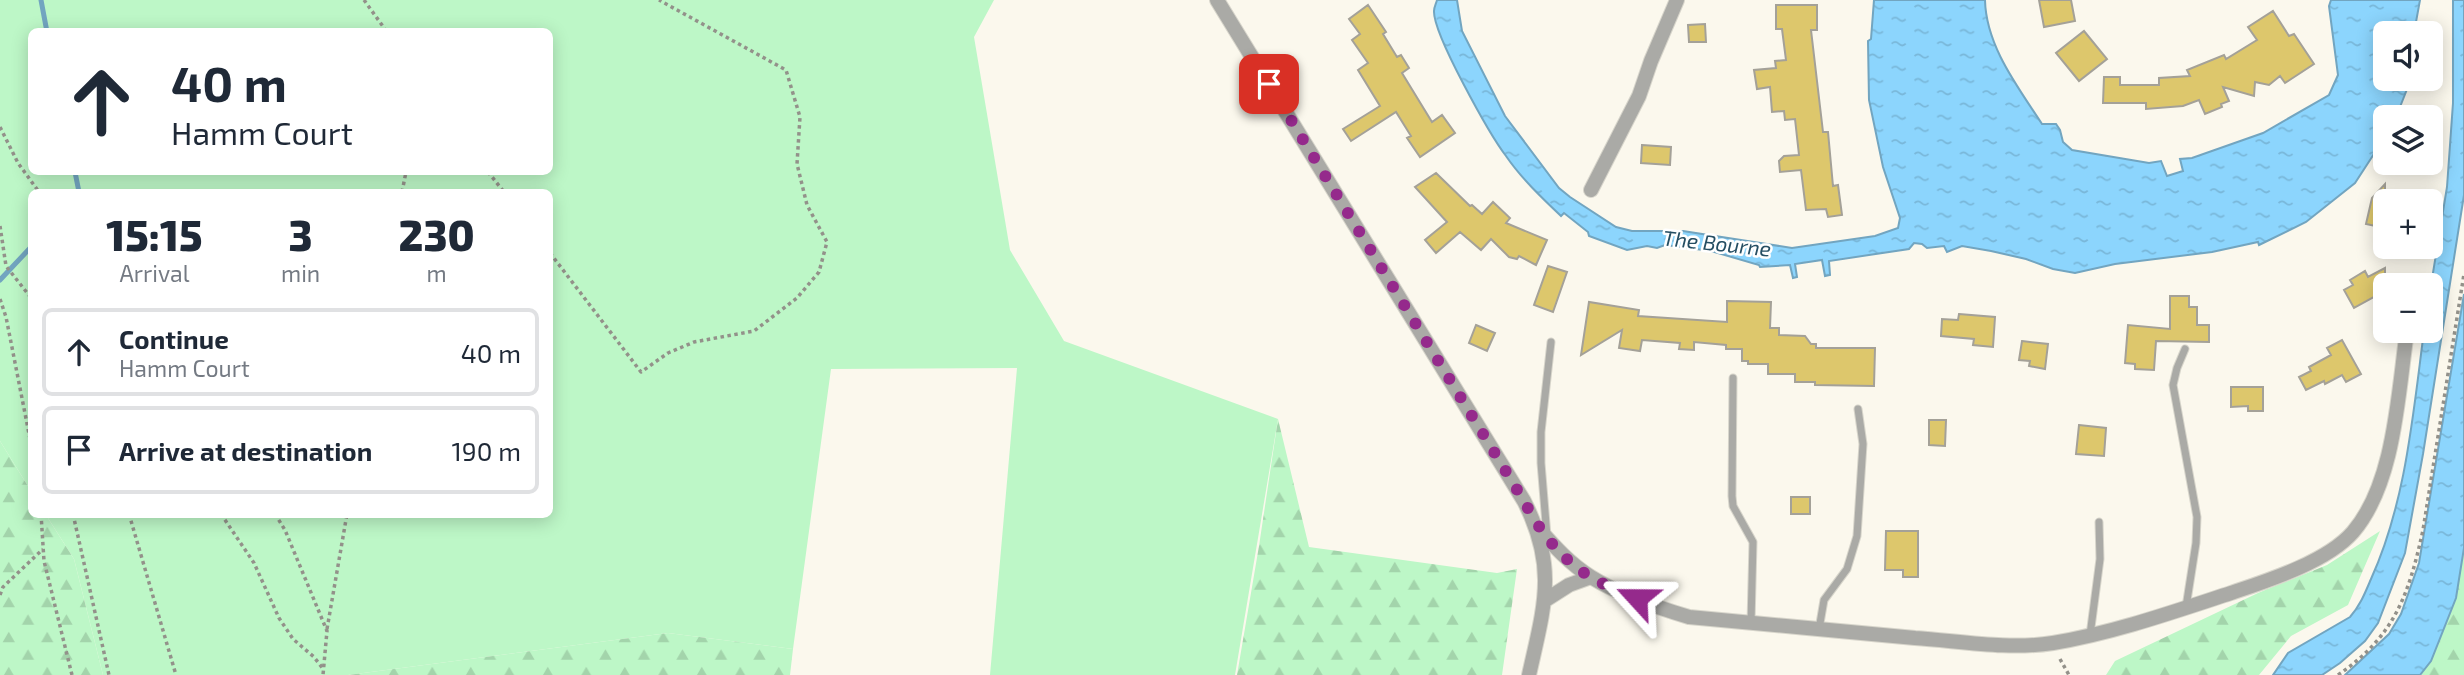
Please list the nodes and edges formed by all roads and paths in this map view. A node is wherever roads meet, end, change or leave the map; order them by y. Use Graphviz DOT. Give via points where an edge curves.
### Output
graph roads {
  1 [pos="367,0"];
  2 [pos="659,0"];
  3 [pos="1217,0"];
  4 [pos="1677,0"];
  5 [pos="384,28"];
  6 [pos="0,127"];
  7 [pos="490,175"];
  8 [pos="37,189"];
  9 [pos="502,189"];
  10 [pos="1591,190"];
  11 [pos="0,226"];
  12 [pos="553,257"];
  13 [pos="2464,274"];
  14 [pos="28,294"];
  15 [pos="0,299"];
  16 [pos="1551,342"];
  17 [pos="2405,343"];
  18 [pos="2185,349"];
  19 [pos="1733,378"];
  20 [pos="1858,408"];
  21 [pos="28,429"];
  22 [pos="41,518"];
  23 [pos="74,518"];
  24 [pos="130,518"];
  25 [pos="224,518"];
  26 [pos="278,518"];
  27 [pos="346,518"];
  28 [pos="2099,522"];
  29 [pos="1543,533"];
  30 [pos="43,549"];
  31 [pos="1591,578"];
  32 [pos="0,595"];
  33 [pos="1544,601"];
  34 [pos="2186,607"];
  35 [pos="1751,622"];
  36 [pos="1819,629"];
  37 [pos="327,631"];
  38 [pos="2090,635"];
  39 [pos="323,672"];
  40 [pos="72,675"];
  41 [pos="109,675"];
  42 [pos="176,675"];
  43 [pos="1529,675"];
  44 [pos="2339,675"];
  1 -- 5 [label="path"];
  2 -- 12 [label="path" via="786,70 800,117 797,163 807,205 827,242 819,272 797,298 754,331 694,342 641,372"];
  3 -- 29 [label="street"];
  4 -- 10 [label="street" via="1639,96"];
  6 -- 8 [label="path"];
  7 -- 9 [label="path"];
  11 -- 14 [label="path" via="6,266"];
  13 -- 44 [label="path" via="2416,561 2386,632"];
  15 -- 21 [label="path"];
  16 -- 29 [label="lane" via="1541,432"];
  17 -- 34 [label="street" via="2389,447 2374,499 2352,534 2294,570"];
  18 -- 34 [label="lane" via="2173,385 2197,517"];
  19 -- 35 [label="lane" via="1732,496 1753,542"];
  20 -- 36 [label="lane" via="1863,444 1857,536 1847,569 1824,600"];
  22 -- 30 [label="path"];
  23 -- 41 [label="path"];
  24 -- 42 [label="path"];
  25 -- 39 [label="path" via="254,563 279,618"];
  26 -- 37 [label="path"];
  27 -- 37 [label="path"];
  28 -- 38 [label="lane" via="2100,559"];
  29 -- 31 [label="street"];
  29 -- 33 [label="street"];
  30 -- 32 [label="path"];
  30 -- 40 [label="path"];
  31 -- 33 [label="street"];
  31 -- 35 [label="street" via="1689,617"];
  33 -- 43 [label="street"];
  34 -- 38 [label="street"];
  35 -- 36 [label="street"];
  36 -- 38 [label="street" via="1998,645 2051,643"];
  37 -- 39 [label="path"];
}
